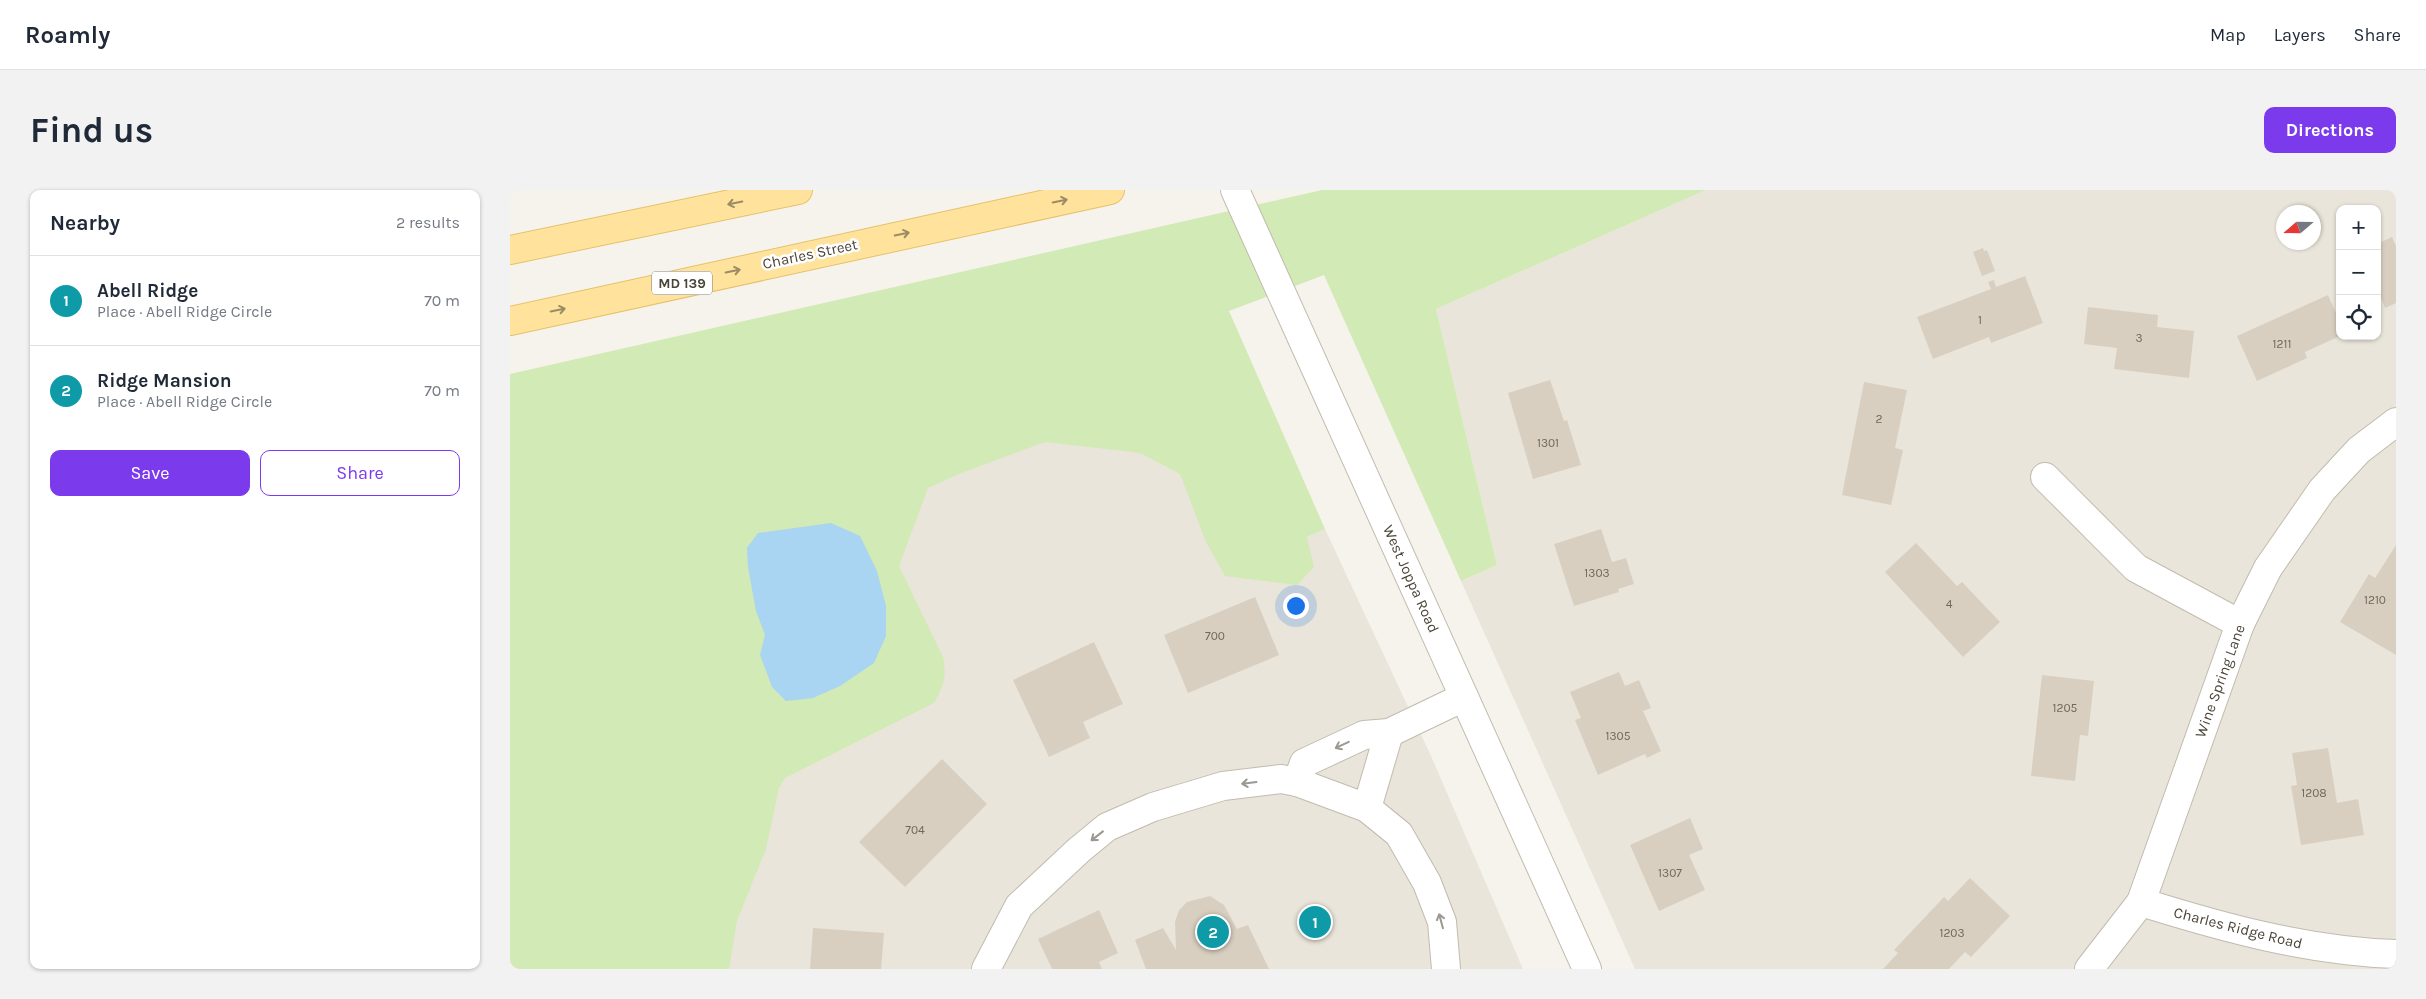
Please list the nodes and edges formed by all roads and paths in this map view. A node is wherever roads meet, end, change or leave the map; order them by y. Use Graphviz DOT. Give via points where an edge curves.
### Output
graph roads {
  1 [pos="798,190"];
  2 [pos="1110,190"];
  3 [pos="1235,190"];
  4 [pos="510,250"];
  5 [pos="510,321"];
  6 [pos="2396,422"];
  7 [pos="2045,478"];
  8 [pos="2240,624"];
  9 [pos="1464,697"];
  10 [pos="1389,733"];
  11 [pos="1297,782"];
  12 [pos="1367,808"];
  13 [pos="2141,902"];
  14 [pos="2396,954"];
  15 [pos="986,969"];
  16 [pos="1446,969"];
  17 [pos="1587,969"];
  18 [pos="2089,969"];
  1 -- 4 [label="main road, one-way"];
  5 -- 2 [label="main road, Charles Street / MD 139, one-way"];
  3 -- 9 [label="street, West Joppa Road"];
  6 -- 8 [label="street, Wine Spring Lane" via="2358,450 2322,490 2268,568"];
  7 -- 8 [label="street" via="2136,568"];
  8 -- 13 [label="street, Wine Spring Lane"];
  9 -- 10 [label="street"];
  9 -- 17 [label="street, West Joppa Road"];
  10 -- 11 [label="street, one-way" via="1364,735 1304,763"];
  10 -- 12 [label="street"];
  11 -- 12 [label="street"];
  11 -- 15 [label="street, one-way" via="1281,779 1223,786 1153,808 1108,827 1019,906"];
  16 -- 12 [label="street, one-way" via="1442,922 1427,883 1399,834"];
  13 -- 14 [label="street, Charles Ridge Road" via="2276,940"];
  13 -- 18 [label="street, Wine Spring Lane"];
}
